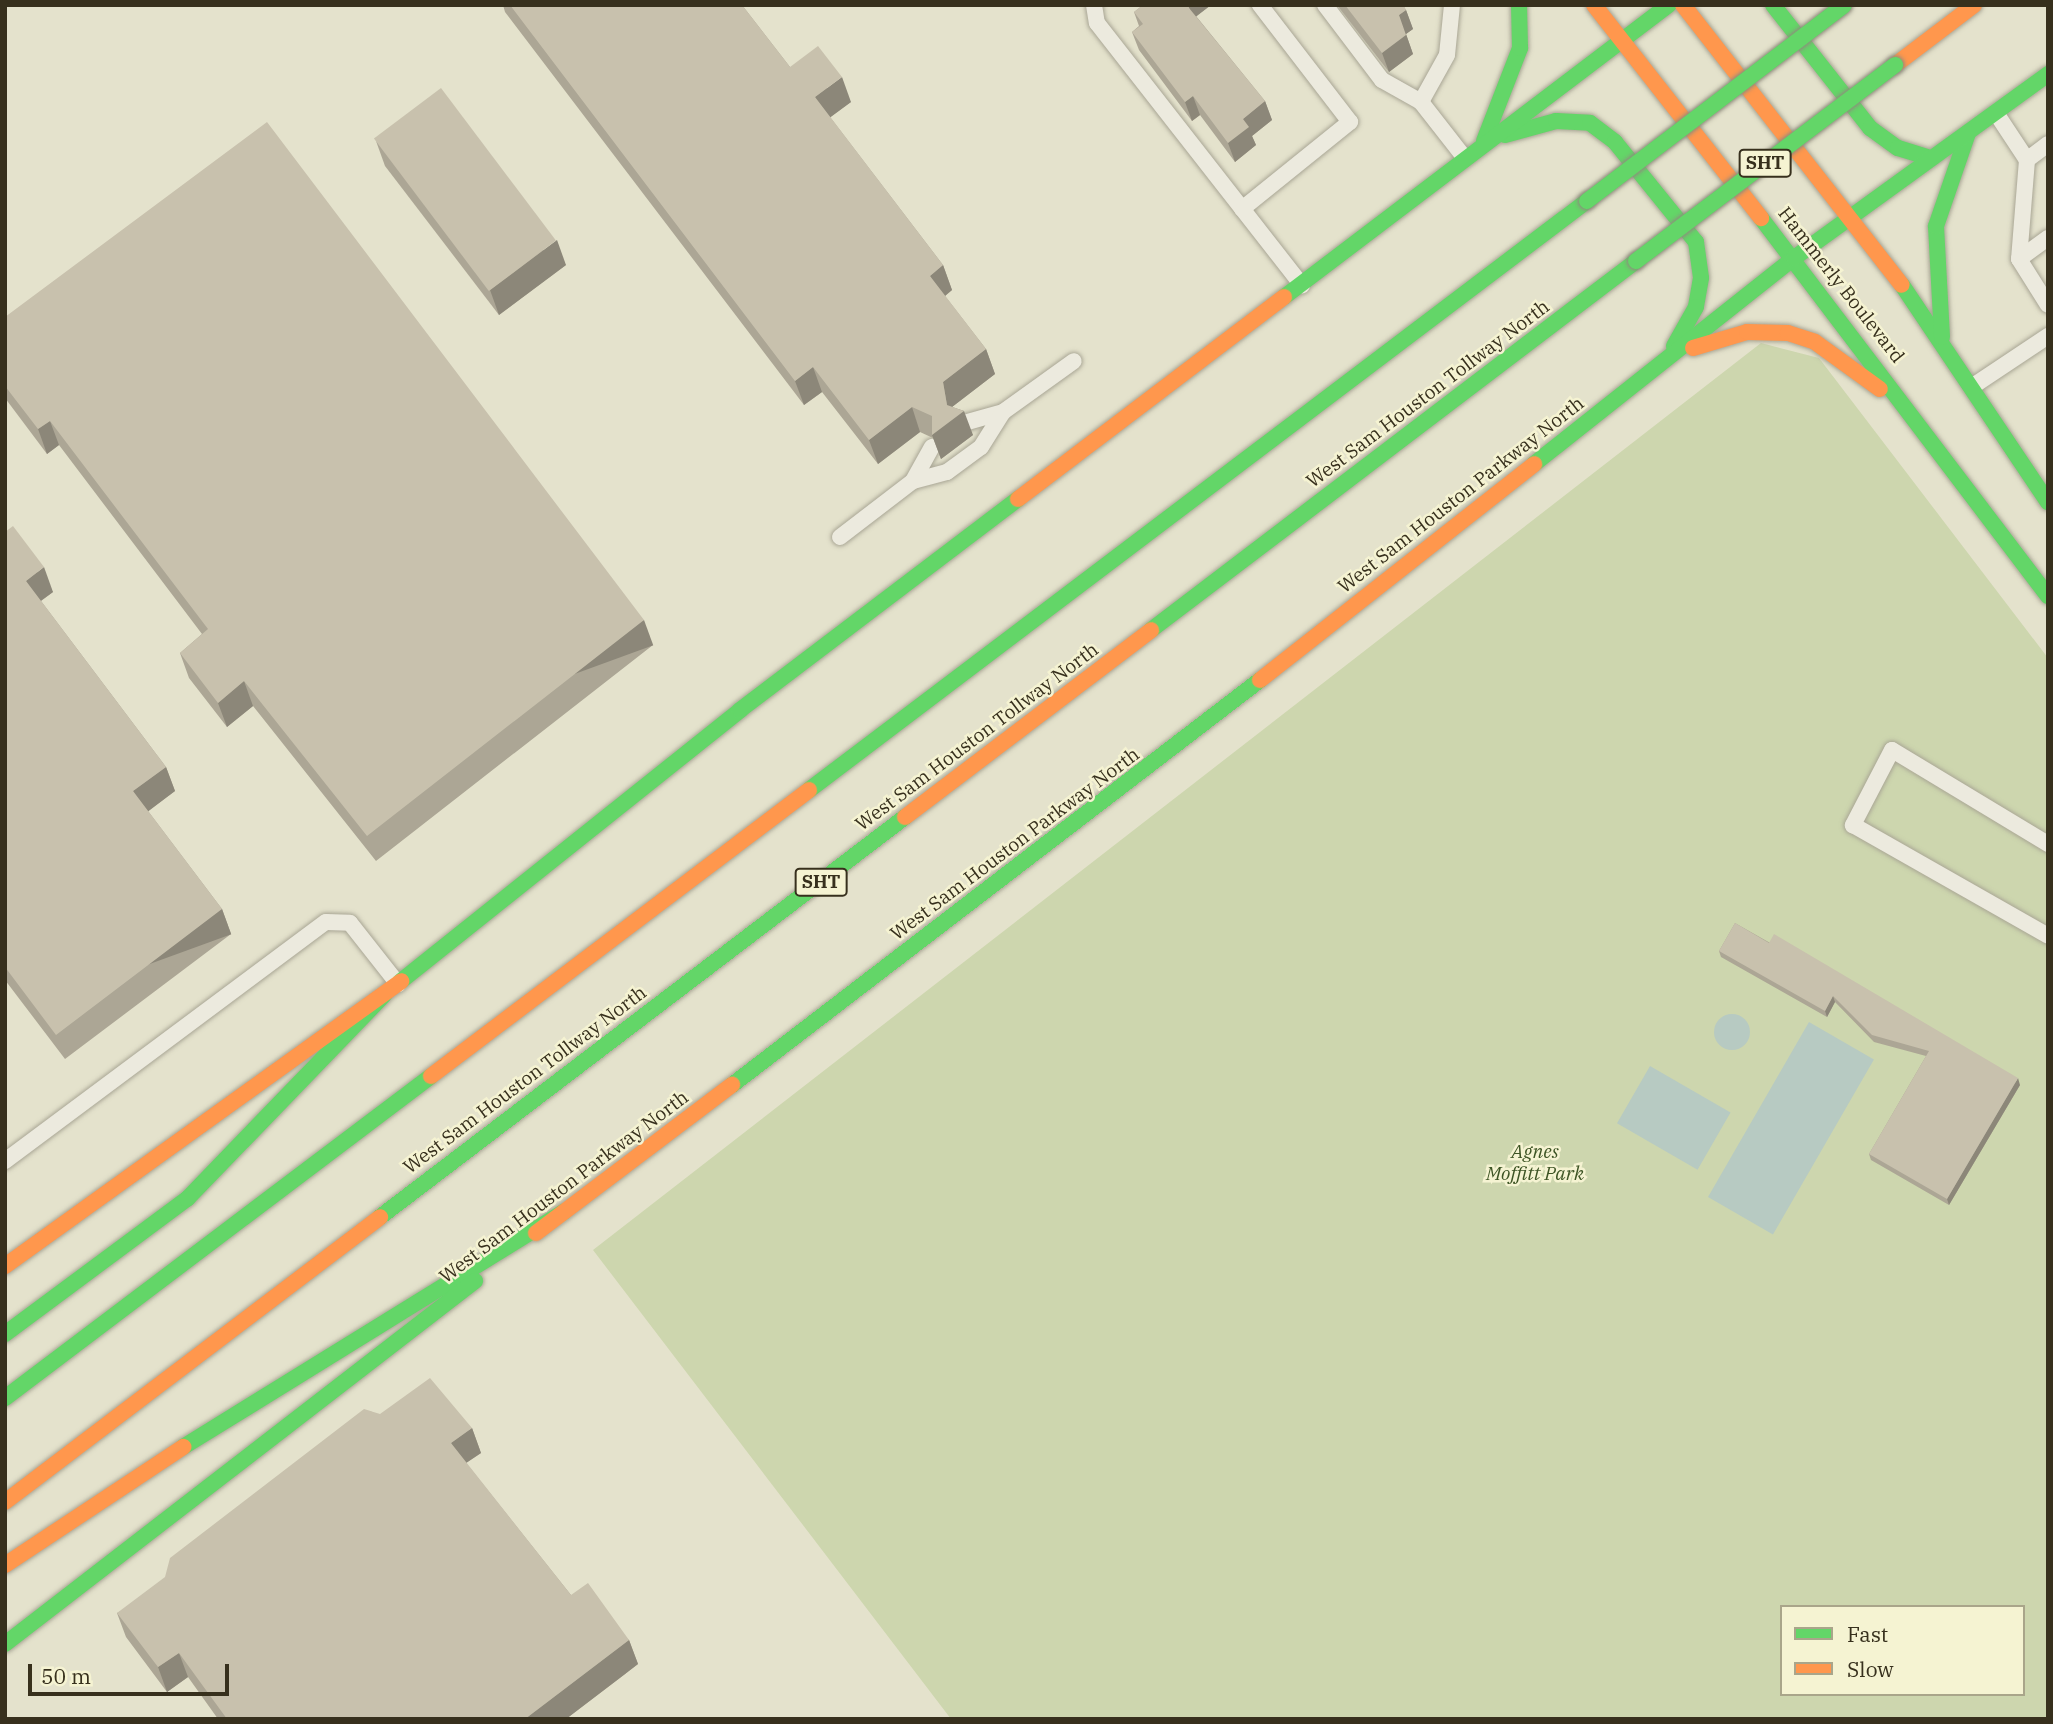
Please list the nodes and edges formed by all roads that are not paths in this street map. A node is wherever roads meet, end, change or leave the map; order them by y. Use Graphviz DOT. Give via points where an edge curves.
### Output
graph roads {
  1 [pos="1094,5"];
  2 [pos="1260,5"];
  3 [pos="1325,5"];
  4 [pos="1452,5"];
  5 [pos="1519,5"];
  6 [pos="1594,5"];
  7 [pos="1669,5"];
  8 [pos="1683,5"];
  9 [pos="1773,5"];
  10 [pos="1844,5"];
  11 [pos="1973,5"];
  12 [pos="1622,38"];
  13 [pos="2048,74"];
  14 [pos="1421,102"];
  15 [pos="1996,113"];
  16 [pos="1968,133"];
  17 [pos="1484,141"];
  18 [pos="2048,144"];
  19 [pos="1464,157"];
  20 [pos="1928,157"];
  21 [pos="2027,160"];
  22 [pos="1242,209"];
  23 [pos="1850,218"];
  24 [pos="2048,238"];
  25 [pos="1794,258"];
  26 [pos="2019,259"];
  27 [pos="1303,286"];
  28 [pos="2048,305"];
  29 [pos="2048,336"];
  30 [pos="1942,337"];
  31 [pos="1668,356"];
  32 [pos="1074,361"];
  33 [pos="1976,384"];
  34 [pos="1003,412"];
  35 [pos="1913,412"];
  36 [pos="964,423"];
  37 [pos="932,447"];
  38 [pos="913,481"];
  39 [pos="2048,502"];
  40 [pos="840,537"];
  41 [pos="2048,596"];
  42 [pos="2048,844"];
  43 [pos="2048,936"];
  44 [pos="398,984"];
  45 [pos="384,995"];
  46 [pos="5,1161"];
  47 [pos="564,1212"];
  48 [pos="5,1266"];
  49 [pos="5,1334"];
  50 [pos="5,1398"];
  51 [pos="5,1502"];
  52 [pos="5,1565"];
  53 [pos="5,1644"];
  1 -- 22 [label="lane" via="1097,23"];
  2 -- 22 [label="lane" via="1350,122"];
  3 -- 14 [label="lane" via="1382,80"];
  4 -- 14 [label="lane" via="1447,55"];
  5 -- 17 [label="main road" via="1520,48"];
  6 -- 12 [label="main road, Hammerly Boulevard"];
  7 -- 12 [label="main road"];
  8 -- 23 [label="main road"];
  9 -- 20 [label="main road" via="1870,128 1898,148"];
  10 -- 50 [label="main road, bridge"];
  11 -- 51 [label="main road, West Sam Houston Tollway North / SHT, bridge"];
  12 -- 17 [label="main road"];
  12 -- 25 [label="main road, Hammerly Boulevard"];
  13 -- 15 [label="main road, West Sam Houston Parkway North"];
  14 -- 19 [label="lane"];
  15 -- 16 [label="main road, West Sam Houston Parkway North"];
  15 -- 21 [label="lane"];
  16 -- 20 [label="main road, West Sam Houston Parkway North"];
  16 -- 30 [label="main road" via="1936,226"];
  17 -- 19 [label="main road"];
  17 -- 31 [label="main road" via="1556,121 1590,123 1615,142 1696,243 1702,278 1696,307"];
  18 -- 21 [label="lane"];
  19 -- 27 [label="main road"];
  20 -- 23 [label="main road, West Sam Houston Parkway North"];
  21 -- 26 [label="lane"];
  22 -- 27 [label="lane"];
  23 -- 25 [label="main road, West Sam Houston Parkway North"];
  23 -- 30 [label="main road"];
  24 -- 26 [label="lane"];
  25 -- 31 [label="main road, West Sam Houston Parkway North"];
  25 -- 35 [label="main road, Hammerly Boulevard"];
  26 -- 28 [label="lane"];
  27 -- 44 [label="main road" via="740,710"];
  29 -- 33 [label="lane"];
  30 -- 33 [label="main road"];
  31 -- 35 [label="main road" via="1747,332 1788,333 1815,342"];
  31 -- 47 [label="main road, West Sam Houston Parkway North" via="1133,781"];
  32 -- 34 [label="lane"];
  33 -- 39 [label="main road"];
  34 -- 36 [label="lane"];
  34 -- 38 [label="lane" via="981,447 947,472"];
  35 -- 41 [label="main road, Hammerly Boulevard"];
  37 -- 38 [label="lane"];
  38 -- 40 [label="lane"];
  42 -- 43 [label="lane" via="1892,750 1853,825"];
  44 -- 45 [label="main road"];
  44 -- 46 [label="lane" via="350,923 326,922"];
  45 -- 48 [label="main road"];
  45 -- 49 [label="main road" via="187,1199"];
  47 -- 52 [label="main road" via="273,1386"];
  47 -- 53 [label="main road, West Sam Houston Parkway North"];
}
